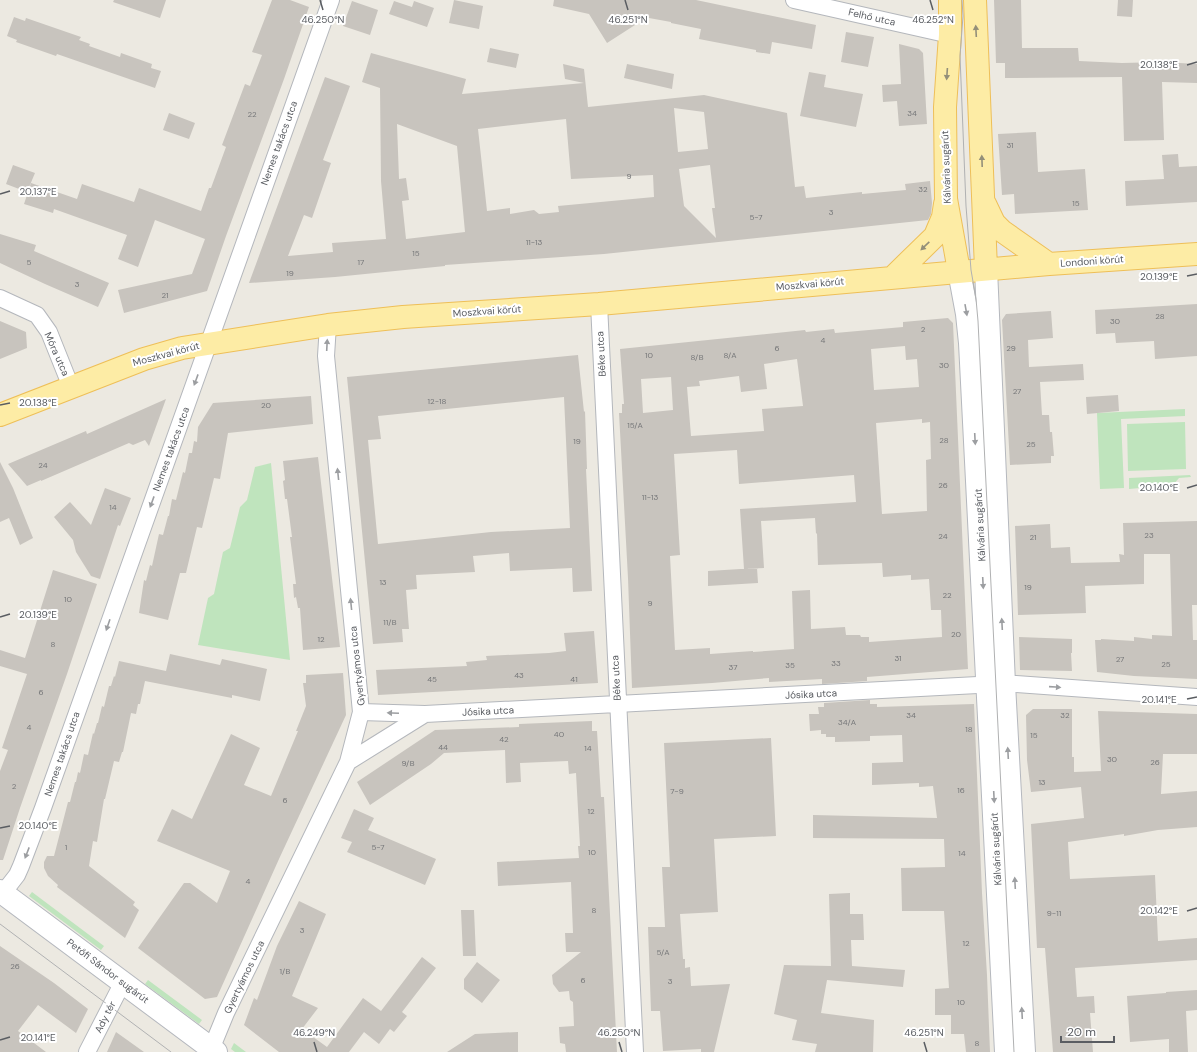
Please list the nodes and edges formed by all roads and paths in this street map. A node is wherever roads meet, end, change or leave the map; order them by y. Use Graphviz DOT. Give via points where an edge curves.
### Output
graph roads {
  1 [pos="331,0"];
  2 [pos="794,0"];
  3 [pos="950,0"];
  4 [pos="975,0"];
  5 [pos="950,35"];
  6 [pos="946,199"];
  7 [pos="983,200"];
  8 [pos="1197,254"];
  9 [pos="1049,264"];
  10 [pos="986,269"];
  11 [pos="959,271"];
  12 [pos="893,277"];
  13 [pos="0,298"];
  14 [pos="599,304"];
  15 [pos="328,325"];
  16 [pos="209,343"];
  17 [pos="71,387"];
  18 [pos="0,415"];
  19 [pos="996,684"];
  20 [pos="1197,697"];
  21 [pos="617,704"];
  22 [pos="361,712"];
  23 [pos="425,714"];
  24 [pos="348,762"];
  25 [pos="2,892"];
  26 [pos="122,982"];
  27 [pos="212,1051"];
  28 [pos="87,1052"];
  29 [pos="635,1052"];
  30 [pos="1006,1052"];
  31 [pos="1024,1052"];
  1 -- 16 [label="street, Nemes takács utca"];
  2 -- 5 [label="street, Felhő utca"];
  3 -- 5 [label="main road, Kálvária sugárút"];
  7 -- 4 [label="main road, Kálvária sugárút, one-way"];
  5 -- 6 [label="main road, Kálvária sugárút, one-way" via="945,107"];
  6 -- 11 [label="main road, Kálvária sugárút"];
  6 -- 12 [label="main road, one-way" via="943,217 935,236"];
  7 -- 9 [label="main road" via="994,223 1002,231"];
  7 -- 10 [label="main road, Kálvária sugárút"];
  8 -- 9 [label="main road, Londoni körút"];
  9 -- 10 [label="main road, Londoni körút"];
  10 -- 11 [label="main road, Moszkvai körút"];
  19 -- 10 [label="street, Kálvária sugárút, one-way"];
  11 -- 12 [label="main road, Moszkvai körút"];
  11 -- 19 [label="street, Kálvária sugárút, one-way" via="970,343"];
  12 -- 14 [label="main road, Moszkvai körút"];
  13 -- 17 [label="street, Móra utca" via="37,315 48,332"];
  14 -- 15 [label="main road, Moszkvai körút" via="403,317"];
  14 -- 21 [label="street, Béke utca"];
  15 -- 16 [label="main road, Moszkvai körút"];
  22 -- 15 [label="street, Gyertyámos utca, one-way" via="326,356"];
  16 -- 17 [label="main road, Moszkvai körút" via="144,359"];
  16 -- 25 [label="street, Nemes takács utca, one-way" via="44,808 17,875"];
  17 -- 18 [label="main road, Moszkvai körút"];
  19 -- 20 [label="street, Jósika utca, one-way"];
  19 -- 21 [label="street, Jósika utca"];
  19 -- 30 [label="street, Kálvária sugárút, one-way"];
  31 -- 19 [label="street, Kálvária sugárút, one-way"];
  21 -- 23 [label="street, Jósika utca"];
  21 -- 29 [label="street, Béke utca"];
  23 -- 22 [label="street, Jósika utca, one-way"];
  22 -- 24 [label="street, Gyertyámos utca"];
  23 -- 24 [label="street, Jósika utca"];
  24 -- 27 [label="street, Gyertyámos utca" via="226,1013"];
  25 -- 26 [label="street, Petőfi Sándor sugárút"];
  26 -- 27 [label="street, Petőfi Sándor sugárút"];
  26 -- 28 [label="street, Ady tér"];
}
